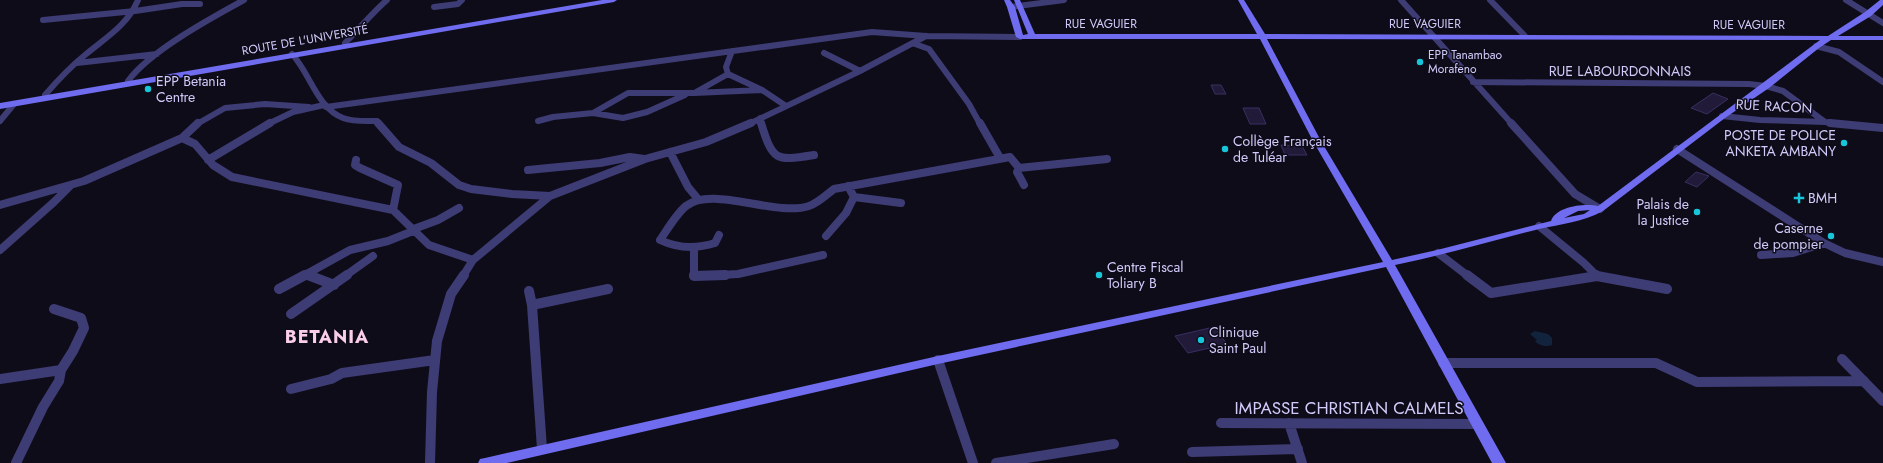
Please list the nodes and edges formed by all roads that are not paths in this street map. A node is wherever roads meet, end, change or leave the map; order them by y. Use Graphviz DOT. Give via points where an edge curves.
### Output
graph roads {
  1 [pos="138,0"];
  2 [pos="244,0"];
  3 [pos="462,0"];
  4 [pos="599,0"];
  5 [pos="614,0"];
  6 [pos="1007,0"];
  7 [pos="1064,0"];
  8 [pos="1241,0"];
  9 [pos="1400,0"];
  10 [pos="1490,0"];
  11 [pos="1846,0"];
  12 [pos="382,1"];
  13 [pos="1883,1"];
  14 [pos="1018,3"];
  15 [pos="200,4"];
  16 [pos="434,7"];
  17 [pos="1011,7"];
  18 [pos="135,11"];
  19 [pos="1868,14"];
  20 [pos="43,20"];
  21 [pos="1883,23"];
  22 [pos="926,36"];
  23 [pos="1032,36"];
  24 [pos="1262,36"];
  25 [pos="1433,36"];
  26 [pos="1525,36"];
  27 [pos="1020,37"];
  28 [pos="1830,38"];
  29 [pos="1883,38"];
  30 [pos="345,43"];
  31 [pos="914,44"];
  32 [pos="1816,46"];
  33 [pos="732,51"];
  34 [pos="824,53"];
  35 [pos="158,54"];
  36 [pos="292,54"];
  37 [pos="76,63"];
  38 [pos="860,71"];
  39 [pos="728,74"];
  40 [pos="128,81"];
  41 [pos="1473,82"];
  42 [pos="1883,82"];
  43 [pos="1766,86"];
  44 [pos="762,90"];
  45 [pos="694,93"];
  46 [pos="45,95"];
  47 [pos="0,102"];
  48 [pos="14,104"];
  49 [pos="0,106"];
  50 [pos="325,106"];
  51 [pos="786,106"];
  52 [pos="309,107"];
  53 [pos="593,113"];
  54 [pos="1722,116"];
  55 [pos="760,118"];
  56 [pos="0,121"];
  57 [pos="538,121"];
  58 [pos="1825,122"];
  59 [pos="1883,128"];
  60 [pos="182,138"];
  61 [pos="1677,149"];
  62 [pos="670,152"];
  63 [pos="814,155"];
  64 [pos="1000,158"];
  65 [pos="645,159"];
  66 [pos="1107,159"];
  67 [pos="208,160"];
  68 [pos="356,160"];
  69 [pos="1019,168"];
  70 [pos="528,170"];
  71 [pos="70,185"];
  72 [pos="1024,185"];
  73 [pos="848,186"];
  74 [pos="550,196"];
  75 [pos="854,197"];
  76 [pos="698,199"];
  77 [pos="901,203"];
  78 [pos="0,205"];
  79 [pos="459,208"];
  80 [pos="1600,209"];
  81 [pos="393,210"];
  82 [pos="1539,226"];
  83 [pos="412,231"];
  84 [pos="719,235"];
  85 [pos="826,236"];
  86 [pos="1824,242"];
  87 [pos="694,249"];
  88 [pos="0,250"];
  89 [pos="1438,253"];
  90 [pos="1761,255"];
  91 [pos="373,256"];
  92 [pos="823,256"];
  93 [pos="473,260"];
  94 [pos="1883,262"];
  95 [pos="1389,263"];
  96 [pos="306,274"];
  97 [pos="1597,276"];
  98 [pos="334,285"];
  99 [pos="279,289"];
  100 [pos="608,289"];
  101 [pos="1667,289"];
  102 [pos="529,291"];
  103 [pos="532,305"];
  104 [pos="54,310"];
  105 [pos="291,314"];
  106 [pos="1842,359"];
  107 [pos="435,360"];
  108 [pos="938,360"];
  109 [pos="1443,363"];
  110 [pos="61,370"];
  111 [pos="0,379"];
  112 [pos="1864,381"];
  113 [pos="291,389"];
  114 [pos="1883,401"];
  115 [pos="1221,423"];
  116 [pos="1289,423"];
  117 [pos="1477,424"];
  118 [pos="1114,444"];
  119 [pos="1298,449"];
  120 [pos="542,450"];
  121 [pos="1192,452"];
  122 [pos="16,463"];
  123 [pos="430,463"];
  124 [pos="485,463"];
  125 [pos="973,463"];
  126 [pos="996,463"];
  127 [pos="1302,463"];
  128 [pos="1499,463"];
  1 -- 18 [label="street"];
  2 -- 35 [label="street" via="209,18"];
  3 -- 16 [label="street" via="458,4"];
  4 -- 30 [label="street, ROUTE DE L'UNIVERSITÉ"];
  5 -- 36 [label="street, ROUTE DE L'UNIVERSITÉ"];
  6 -- 17 [label="street"];
  7 -- 14 [label="street"];
  8 -- 24 [label="street"];
  9 -- 25 [label="street"];
  10 -- 26 [label="street"];
  11 -- 19 [label="street"];
  12 -- 30 [label="street" via="368,20"];
  13 -- 19 [label="street"];
  14 -- 17 [label="street"];
  14 -- 23 [label="street"];
  15 -- 18 [label="street"];
  17 -- 27 [label="street"];
  18 -- 20 [label="street"];
  18 -- 37 [label="street" via="123,26"];
  19 -- 21 [label="street"];
  19 -- 28 [label="street"];
  22 -- 27 [label="street"];
  22 -- 31 [label="street"];
  22 -- 33 [label="street" via="872,32"];
  23 -- 24 [label="street, RUE VAGUIER"];
  23 -- 27 [label="street, RUE VAGUIER"];
  24 -- 25 [label="street, RUE VAGUIER"];
  24 -- 95 [label="street" via="1317,141"];
  25 -- 26 [label="street, RUE VAGUIER"];
  25 -- 41 [label="street"];
  26 -- 28 [label="street, RUE VAGUIER"];
  28 -- 29 [label="street, RUE VAGUIER"];
  28 -- 32 [label="street"];
  30 -- 40 [label="street, ROUTE DE L'UNIVERSITÉ"];
  31 -- 38 [label="street"];
  31 -- 64 [label="street" via="929,49 969,104"];
  32 -- 42 [label="street" via="1839,52"];
  32 -- 43 [label="street"];
  33 -- 39 [label="street" via="726,67"];
  33 -- 50 [label="street"];
  34 -- 38 [label="street"];
  35 -- 37 [label="street"];
  35 -- 40 [label="street" via="135,72"];
  36 -- 48 [label="street, ROUTE DE L'UNIVERSITÉ"];
  36 -- 50 [label="street" via="313,82"];
  37 -- 46 [label="street"];
  38 -- 51 [label="street"];
  39 -- 44 [label="street"];
  39 -- 45 [label="street"];
  40 -- 46 [label="street, ROUTE DE L'UNIVERSITÉ"];
  41 -- 43 [label="street, RUE LABOURDONNAIS"];
  41 -- 80 [label="street" via="1575,194"];
  43 -- 54 [label="street"];
  43 -- 58 [label="street, RUE RACON" via="1783,91"];
  44 -- 45 [label="street"];
  44 -- 51 [label="street"];
  45 -- 53 [label="street" via="678,97 647,112 622,118"];
  45 -- 53 [label="street" via="628,93 620,100"];
  46 -- 47 [label="street, ROUTE DE L'UNIVERSITÉ"];
  48 -- 49 [label="street, ROUTE DE L'UNIVERSITÉ"];
  48 -- 56 [label="street"];
  50 -- 52 [label="street"];
  50 -- 74 [label="street" via="342,118 377,121 399,147 432,164 459,185 470,189"];
  51 -- 55 [label="street"];
  52 -- 60 [label="street" via="265,104 225,108 194,125"];
  52 -- 67 [label="street" via="279,118"];
  53 -- 57 [label="street"];
  54 -- 58 [label="street, RUE RACON"];
  54 -- 61 [label="street"];
  55 -- 62 [label="street" via="706,142"];
  55 -- 63 [label="street" via="768,144 781,158"];
  58 -- 59 [label="street, RUE RACON"];
  60 -- 67 [label="street" via="200,147"];
  60 -- 71 [label="street"];
  61 -- 80 [label="street"];
  61 -- 86 [label="street"];
  62 -- 65 [label="street"];
  62 -- 76 [label="street" via="688,187"];
  64 -- 69 [label="street" via="1010,158"];
  64 -- 73 [label="street"];
  65 -- 70 [label="street" via="630,157 600,163"];
  65 -- 74 [label="street"];
  66 -- 69 [label="street"];
  67 -- 81 [label="street" via="232,177 243,180"];
  68 -- 81 [label="street" via="355,165 360,170 398,185"];
  69 -- 72 [label="street" via="1016,172"];
  71 -- 78 [label="street"];
  71 -- 88 [label="street" via="12,236"];
  73 -- 75 [label="street"];
  73 -- 76 [label="street" via="834,189 808,206 772,207 729,200"];
  74 -- 93 [label="street"];
  75 -- 77 [label="street"];
  75 -- 85 [label="street" via="846,213"];
  76 -- 87 [label="street" via="686,206 660,240 669,245"];
  79 -- 83 [label="street"];
  80 -- 82 [label="street" via="1587,216"];
  81 -- 83 [label="street"];
  82 -- 89 [label="street"];
  82 -- 97 [label="street"];
  83 -- 93 [label="street" via="428,245"];
  83 -- 96 [label="street" via="388,241 350,250"];
  84 -- 87 [label="street" via="715,243"];
  86 -- 90 [label="street" via="1809,250 1777,256"];
  86 -- 94 [label="street" via="1845,252"];
  87 -- 92 [label="street" via="694,276 738,274"];
  89 -- 95 [label="street"];
  89 -- 97 [label="street" via="1491,293"];
  91 -- 98 [label="street"];
  93 -- 107 [label="street" via="451,294 437,341"];
  95 -- 108 [label="street"];
  95 -- 109 [label="street"];
  96 -- 98 [label="street"];
  96 -- 99 [label="street"];
  97 -- 101 [label="street"];
  98 -- 105 [label="street"];
  100 -- 103 [label="street"];
  102 -- 103 [label="street"];
  103 -- 120 [label="street"];
  104 -- 110 [label="street" via="81,318 84,328"];
  106 -- 112 [label="street"];
  107 -- 113 [label="street" via="342,373"];
  107 -- 123 [label="street"];
  108 -- 120 [label="street"];
  108 -- 125 [label="street"];
  109 -- 112 [label="street" via="1656,363 1697,382"];
  109 -- 117 [label="street"];
  110 -- 111 [label="street"];
  110 -- 122 [label="street" via="59,381 43,407"];
  112 -- 114 [label="street"];
  115 -- 116 [label="street, IMPASSE CHRISTIAN CALMELS"];
  116 -- 117 [label="street, IMPASSE CHRISTIAN CALMELS"];
  116 -- 119 [label="street"];
  117 -- 128 [label="street"];
  118 -- 126 [label="street"];
  119 -- 121 [label="street"];
  119 -- 127 [label="street"];
  120 -- 124 [label="street"];
}
